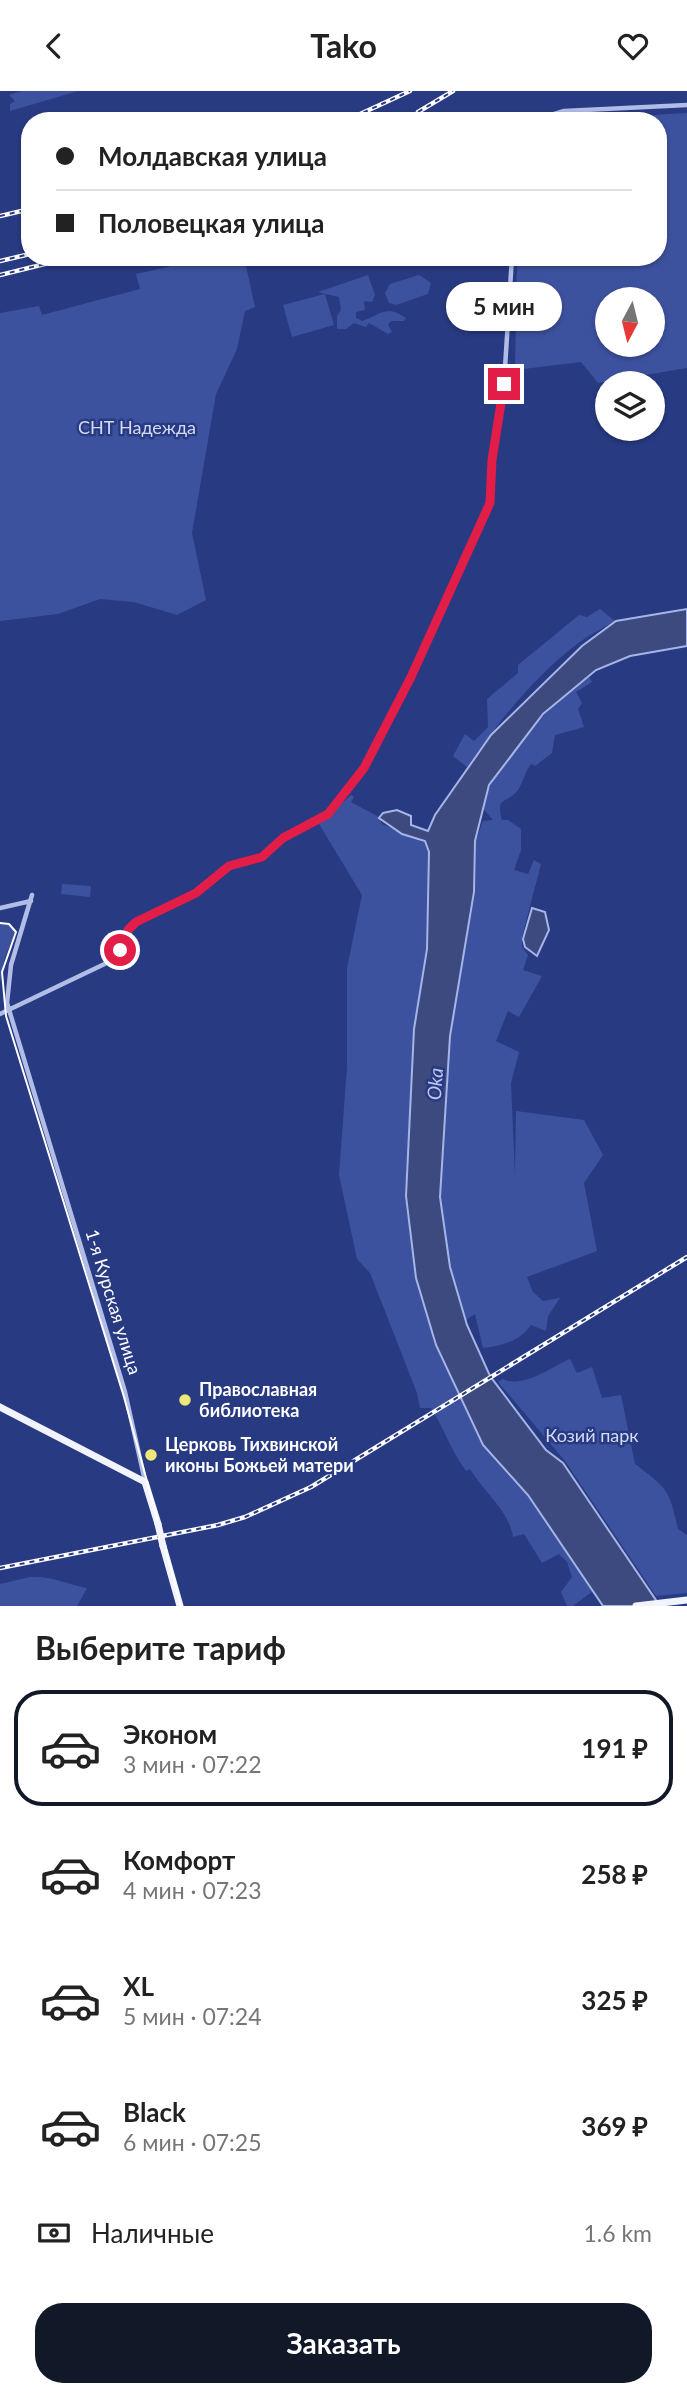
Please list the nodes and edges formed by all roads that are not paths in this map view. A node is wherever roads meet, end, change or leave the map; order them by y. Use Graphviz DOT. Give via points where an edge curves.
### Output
graph roads {
  1 [pos="687,105"];
  2 [pos="561,112"];
  3 [pos="511,266"];
  4 [pos="0,908"];
  5 [pos="8,1009"];
  6 [pos="0,1014"];
  7 [pos="0,1407"];
  8 [pos="145,1482"];
  9 [pos="687,1600"];
  10 [pos="180,1606"];
  11 [pos="636,1606"];
  1 -- 2 [label="street"];
  3 -- 5 [label="street" via="490,503 364,768 328,814 283,838 262,857 229,866 196,893 136,922 115,959"];
  4 -- 5 [label="street, 1-я Курская улица" via="32,898 9,974"];
  5 -- 6 [label="street"];
  5 -- 8 [label="street, 1-я Курская улица" via="125,1392"];
  7 -- 8 [label="main road"];
  8 -- 10 [label="main road, 1-я Курская улица, bridge"];
  9 -- 11 [label="main road"];
}
